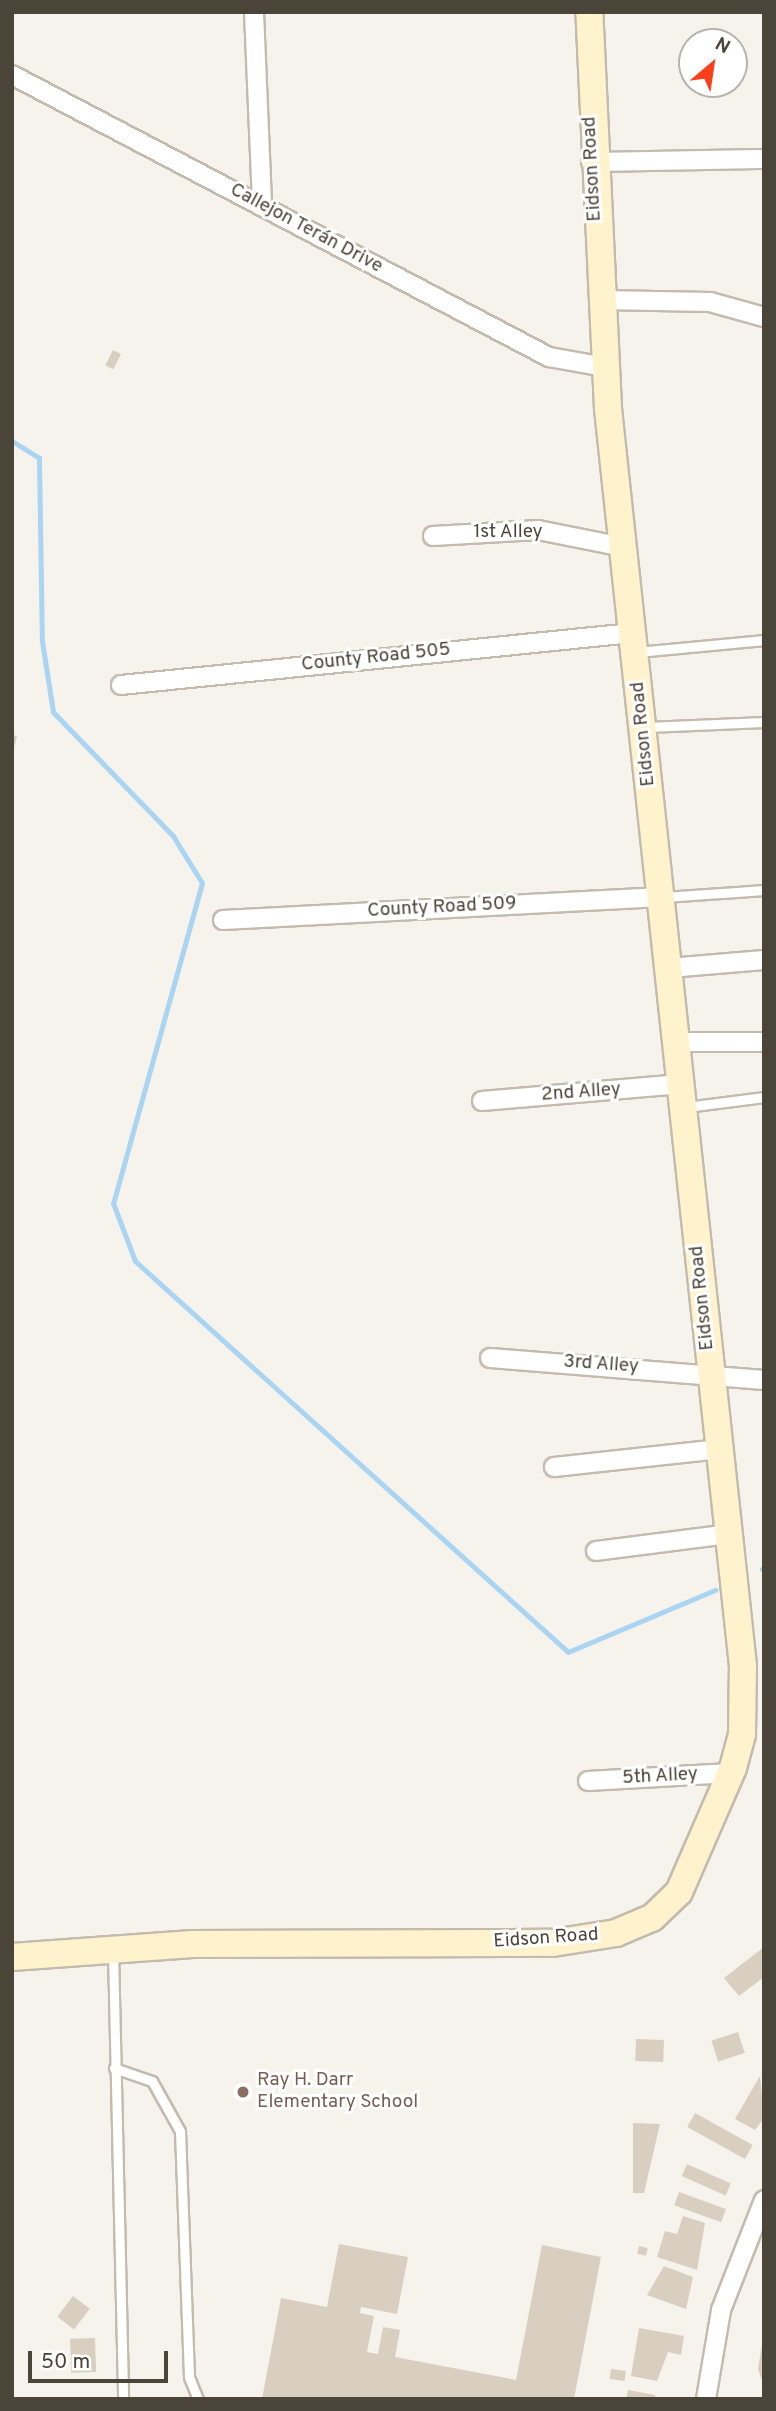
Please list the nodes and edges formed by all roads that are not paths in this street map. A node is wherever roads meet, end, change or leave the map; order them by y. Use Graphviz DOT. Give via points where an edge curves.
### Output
graph roads {
  1 [pos="254,12"];
  2 [pos="589,12"];
  3 [pos="12,75"];
  4 [pos="764,159"];
  5 [pos="591,162"];
  6 [pos="262,205"];
  7 [pos="601,300"];
  8 [pos="764,317"];
  9 [pos="605,367"];
  10 [pos="433,536"];
  11 [pos="623,547"];
  12 [pos="764,640"];
  13 [pos="633,642"];
  14 [pos="121,685"];
  15 [pos="764,722"];
  16 [pos="643,727"];
  17 [pos="764,890"];
  18 [pos="661,897"];
  19 [pos="223,920"];
  20 [pos="764,960"];
  21 [pos="669,968"];
  22 [pos="677,1042"];
  23 [pos="764,1042"];
  24 [pos="682,1096"];
  25 [pos="764,1097"];
  26 [pos="482,1101"];
  27 [pos="490,1358"];
  28 [pos="712,1378"];
  29 [pos="764,1380"];
  30 [pos="720,1449"];
  31 [pos="554,1467"];
  32 [pos="729,1534"];
  33 [pos="596,1551"];
  34 [pos="753,1725"];
  35 [pos="731,1773"];
  36 [pos="588,1781"];
  37 [pos="113,1949"];
  38 [pos="12,1957"];
  39 [pos="114,2068"];
  40 [pos="764,2200"];
  41 [pos="123,2399"];
  42 [pos="198,2399"];
  43 [pos="706,2399"];
  1 -- 6 [label="street"];
  2 -- 5 [label="street, Eidson Road"];
  3 -- 6 [label="street, Callejon Terán Drive"];
  4 -- 5 [label="street"];
  5 -- 7 [label="street, Eidson Road"];
  6 -- 9 [label="street, Callejon Terán Drive" via="549,357"];
  7 -- 8 [label="street" via="710,302"];
  7 -- 9 [label="street, Eidson Road"];
  9 -- 11 [label="street, Eidson Road"];
  10 -- 11 [label="street, 1st Alley" via="538,530"];
  11 -- 13 [label="street, Eidson Road"];
  12 -- 13 [label="lane"];
  13 -- 14 [label="street, County Road 505"];
  13 -- 16 [label="street, Eidson Road"];
  15 -- 16 [label="lane"];
  16 -- 18 [label="street, Eidson Road"];
  17 -- 18 [label="lane"];
  18 -- 19 [label="street, County Road 509"];
  18 -- 21 [label="street, Eidson Road"];
  20 -- 21 [label="street"];
  21 -- 22 [label="street, Eidson Road"];
  22 -- 23 [label="street"];
  22 -- 24 [label="street, Eidson Road"];
  24 -- 25 [label="lane"];
  24 -- 26 [label="street, 2nd Alley"];
  24 -- 28 [label="street, Eidson Road"];
  27 -- 28 [label="street, 3rd Alley"];
  28 -- 29 [label="street, 3rd Alley"];
  28 -- 30 [label="street, Eidson Road"];
  30 -- 31 [label="street"];
  30 -- 32 [label="street, Eidson Road"];
  32 -- 33 [label="street"];
  32 -- 34 [label="street, Eidson Road"];
  34 -- 35 [label="street, Eidson Road"];
  35 -- 36 [label="street, 5th Alley"];
  35 -- 37 [label="street, Eidson Road" via="679,1892 652,1918 616,1933 553,1943"];
  37 -- 38 [label="street, Eidson Road"];
  37 -- 39 [label="lane"];
  39 -- 41 [label="lane"];
  39 -- 42 [label="lane" via="152,2081 180,2131 189,2377"];
  40 -- 43 [label="street" via="721,2310"];
}
